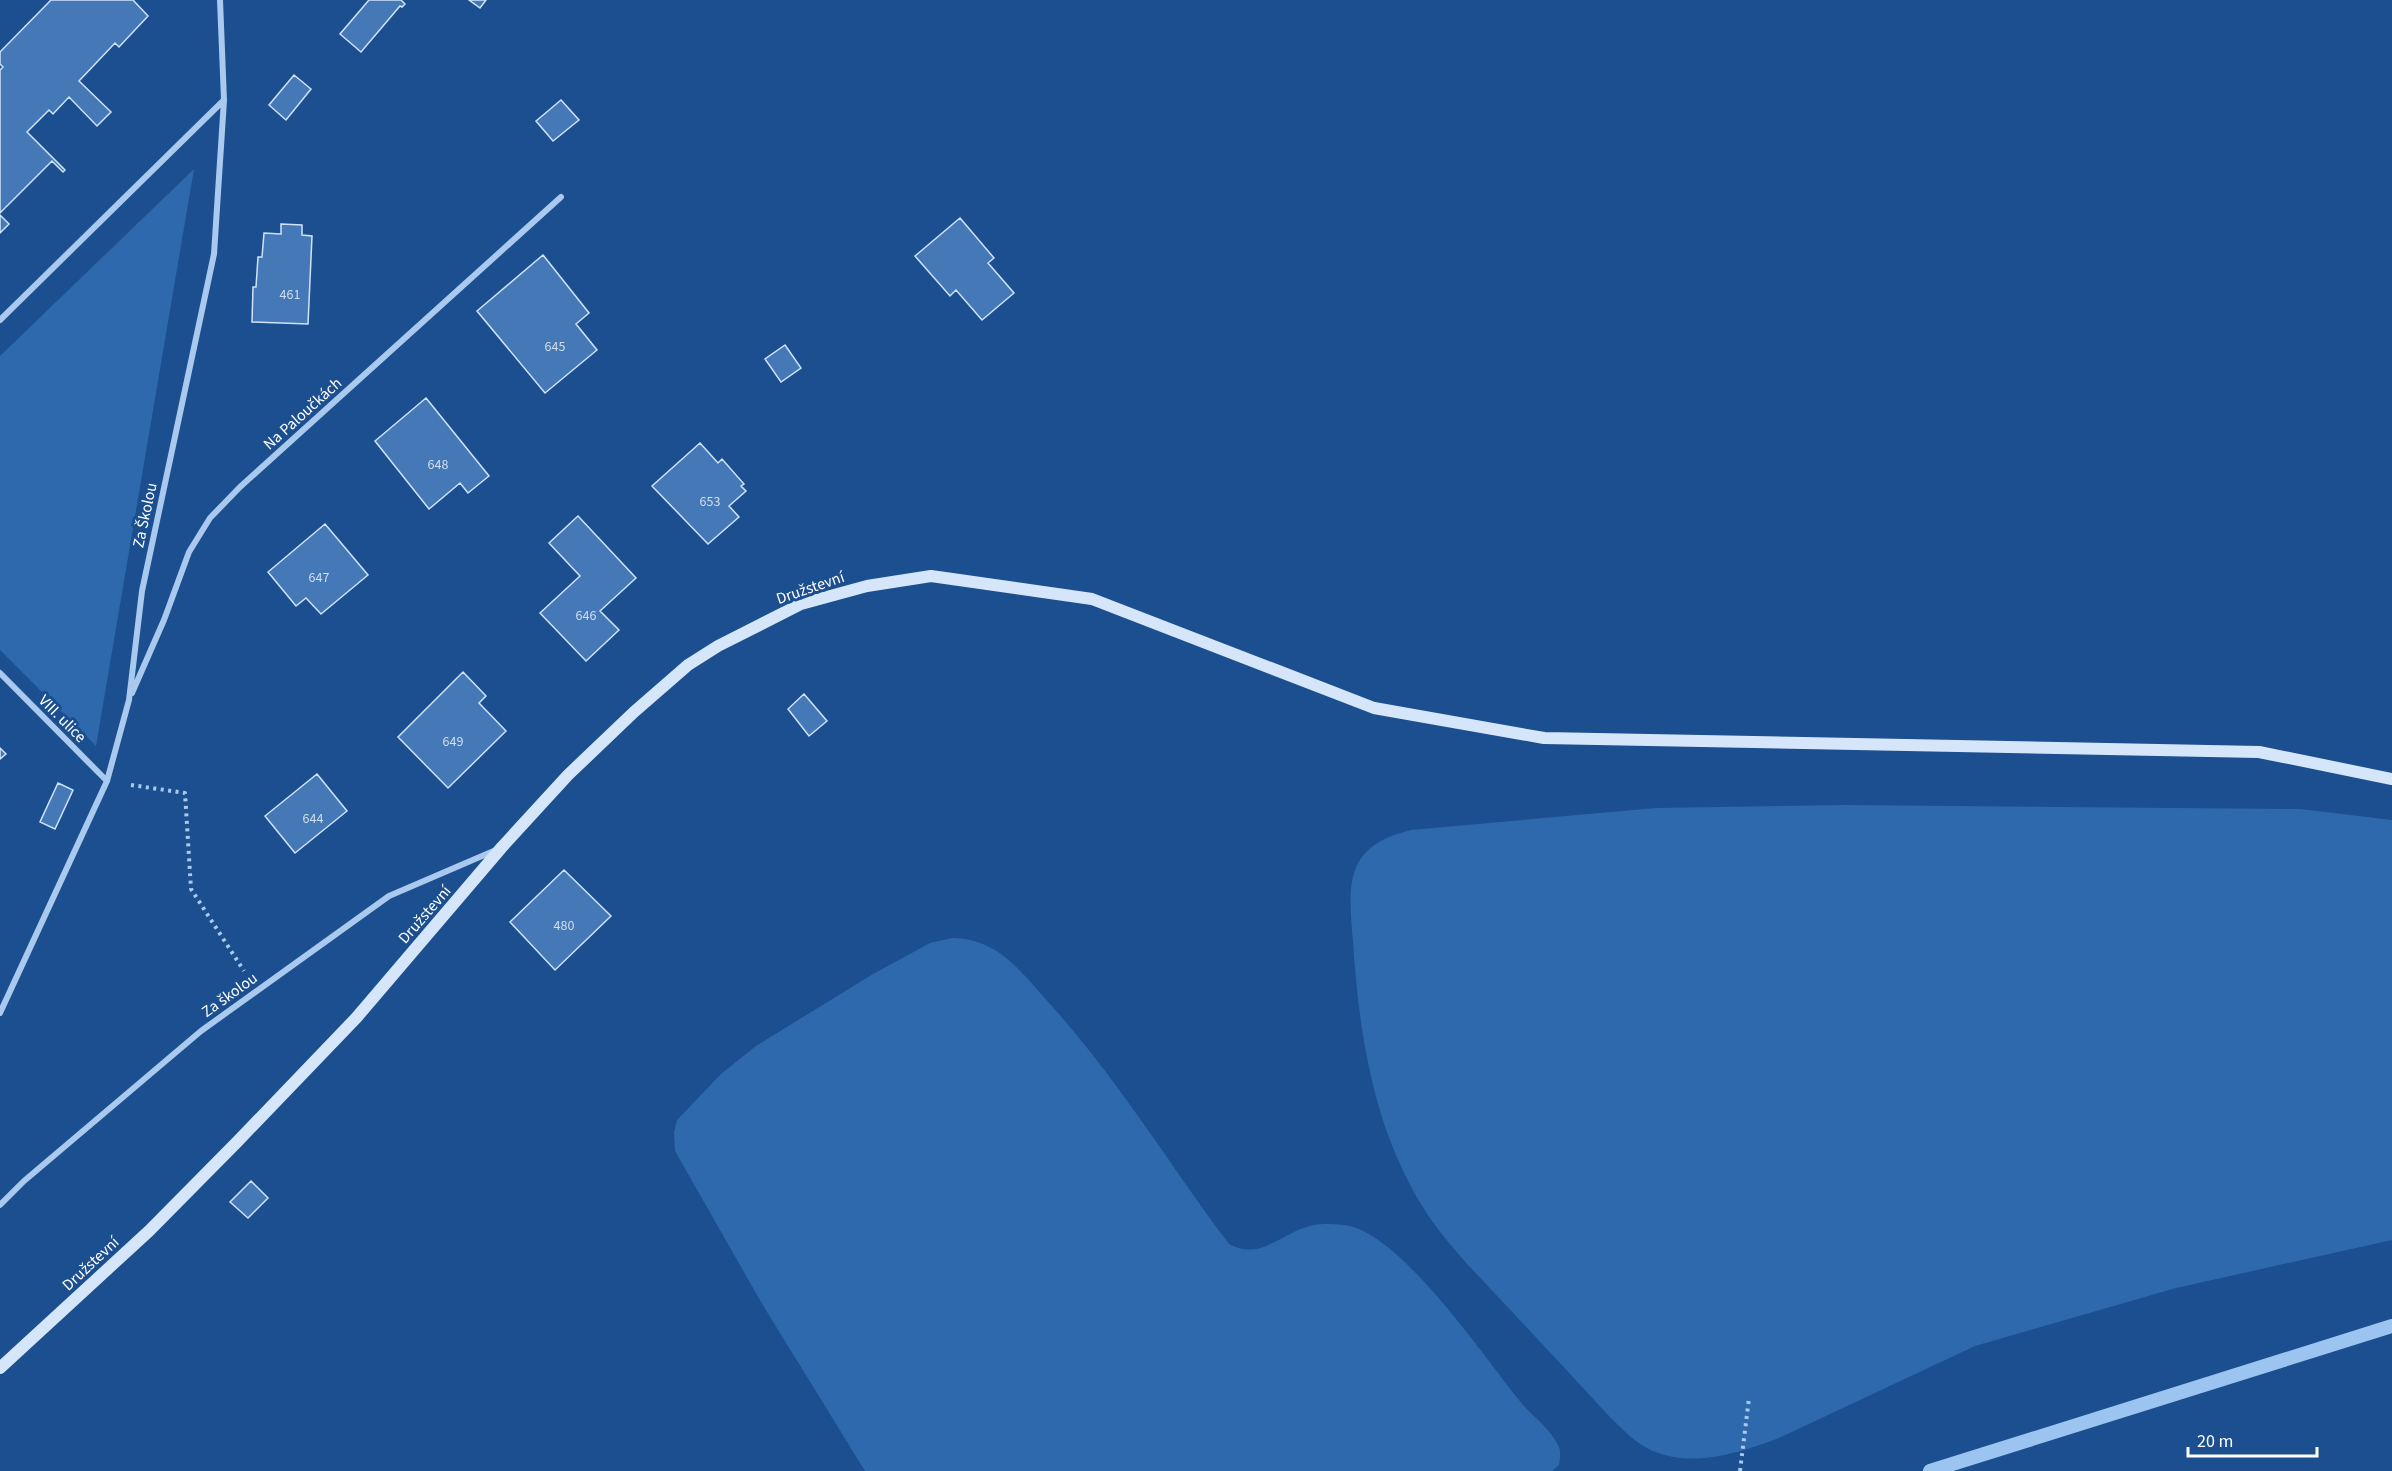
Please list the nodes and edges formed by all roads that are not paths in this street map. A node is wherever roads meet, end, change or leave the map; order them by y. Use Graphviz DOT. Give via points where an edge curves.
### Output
graph roads {
  1 [pos="220,0"];
  2 [pos="224,100"];
  3 [pos="561,197"];
  4 [pos="0,320"];
  5 [pos="0,673"];
  6 [pos="129,699"];
  7 [pos="2392,779"];
  8 [pos="107,781"];
  9 [pos="502,848"];
  10 [pos="0,1013"];
  11 [pos="0,1205"];
  12 [pos="0,1368"];
  1 -- 2 [label="street, Za Školou"];
  2 -- 4 [label="street"];
  2 -- 6 [label="street, Za Školou" via="214,254 141,591"];
  3 -- 6 [label="street, Na Paloučkách" via="210,518 189,552"];
  5 -- 8 [label="street, VIII. ulice"];
  6 -- 8 [label="street, Za Školou"];
  7 -- 9 [label="main road, Družstevní" via="2259,752 1544,738 1374,708 1092,599 931,576 867,586 801,604 688,665 568,775"];
  8 -- 10 [label="street, Za Školou"];
  9 -- 11 [label="street, Za školou" via="389,896 201,1031 24,1180"];
  9 -- 12 [label="main road, Družstevní" via="357,1017 237,1142 149,1231"];
}
